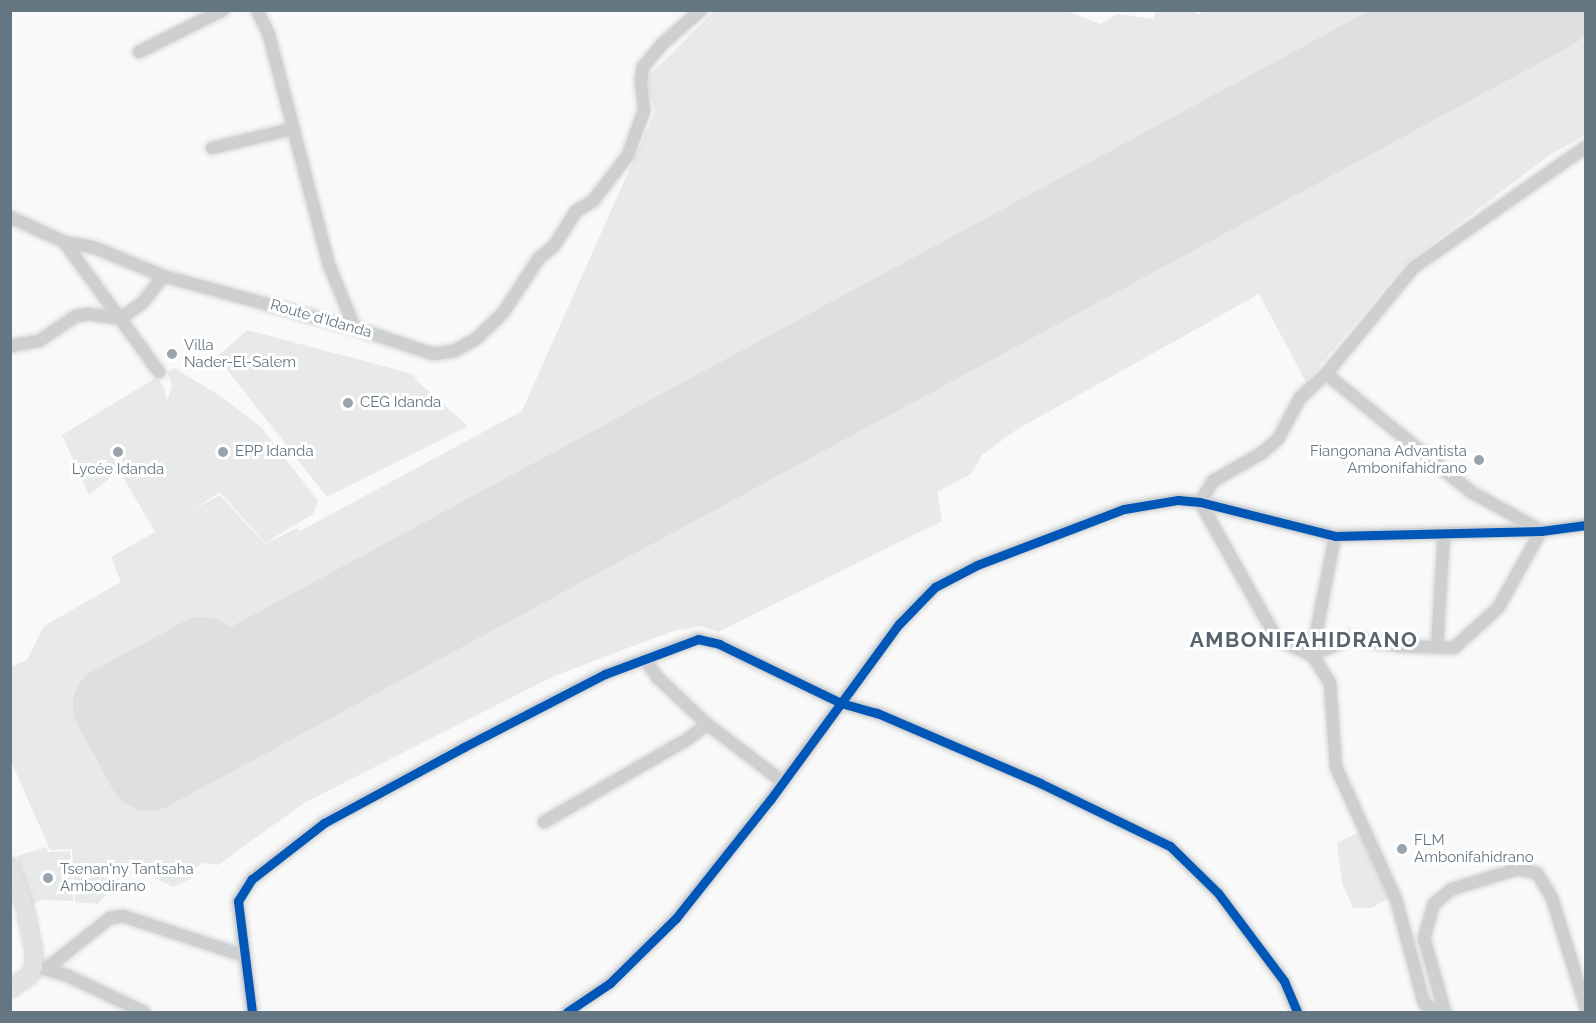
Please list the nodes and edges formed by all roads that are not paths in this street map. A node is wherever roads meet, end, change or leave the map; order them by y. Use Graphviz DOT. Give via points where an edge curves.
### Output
graph roads {
  1 [pos="223,10"];
  2 [pos="257,10"];
  3 [pos="701,10"];
  4 [pos="139,52"];
  5 [pos="291,129"];
  6 [pos="1586,147"];
  7 [pos="212,148"];
  8 [pos="10,217"];
  9 [pos="64,242"];
  10 [pos="163,276"];
  11 [pos="120,319"];
  12 [pos="355,328"];
  13 [pos="10,346"];
  14 [pos="159,372"];
  15 [pos="1326,374"];
  16 [pos="1200,502"];
  17 [pos="1586,525"];
  18 [pos="1541,531"];
  19 [pos="1444,533"];
  20 [pos="1335,536"];
  21 [pos="1437,647"];
  22 [pos="1312,655"];
  23 [pos="645,659"];
  24 [pos="841,703"];
  25 [pos="707,724"];
  26 [pos="783,782"];
  27 [pos="543,822"];
  28 [pos="10,866"];
  29 [pos="245,956"];
  30 [pos="40,968"];
  31 [pos="10,989"];
  32 [pos="1586,1008"];
  33 [pos="144,1012"];
  34 [pos="252,1012"];
  35 [pos="567,1012"];
  36 [pos="1297,1012"];
  37 [pos="1435,1012"];
  38 [pos="1445,1012"];
  1 -- 4 [label="street"];
  2 -- 5 [label="street" via="269,35"];
  3 -- 12 [label="street, Route d'Idanda" via="662,44 643,67 644,110 628,155 593,201 576,211 503,313 477,338 454,351 433,354"];
  5 -- 7 [label="street"];
  5 -- 12 [label="street" via="329,266"];
  6 -- 15 [label="street" via="1413,268"];
  8 -- 9 [label="street, Route d'Idanda"];
  9 -- 10 [label="street, Route d'Idanda" via="93,248"];
  9 -- 11 [label="street"];
  10 -- 11 [label="street" via="143,302"];
  10 -- 12 [label="street, Route d'Idanda"];
  11 -- 13 [label="street" via="76,316 39,341"];
  11 -- 14 [label="street"];
  15 -- 16 [label="street" via="1300,398 1278,439 1262,453 1213,481"];
  15 -- 18 [label="street" via="1471,492"];
  16 -- 20 [label="street"];
  16 -- 22 [label="street" via="1277,639"];
  16 -- 24 [label="street" via="1178,500 1124,509 977,565 935,587 899,624"];
  17 -- 18 [label="street"];
  18 -- 19 [label="street"];
  18 -- 21 [label="street" via="1498,608 1454,648"];
  19 -- 20 [label="street"];
  19 -- 21 [label="street"];
  20 -- 22 [label="street"];
  21 -- 22 [label="street" via="1352,639"];
  22 -- 37 [label="street" via="1330,683 1336,767 1396,899 1424,1003"];
  23 -- 24 [label="street" via="698,639 719,644"];
  23 -- 25 [label="street" via="658,678"];
  23 -- 29 [label="street" via="605,674 324,823 252,879 238,901"];
  24 -- 26 [label="street"];
  24 -- 36 [label="street" via="877,713 1041,783 1170,846 1218,893 1284,981"];
  25 -- 26 [label="street"];
  25 -- 27 [label="street" via="688,739"];
  26 -- 35 [label="street" via="676,918 610,983"];
  28 -- 30 [label="street"];
  29 -- 30 [label="street" via="123,916 110,918"];
  29 -- 34 [label="street"];
  30 -- 31 [label="street"];
  30 -- 33 [label="street" via="66,975"];
  32 -- 38 [label="street" via="1552,898 1538,873 1518,869 1452,889 1434,904 1424,938"];
}
